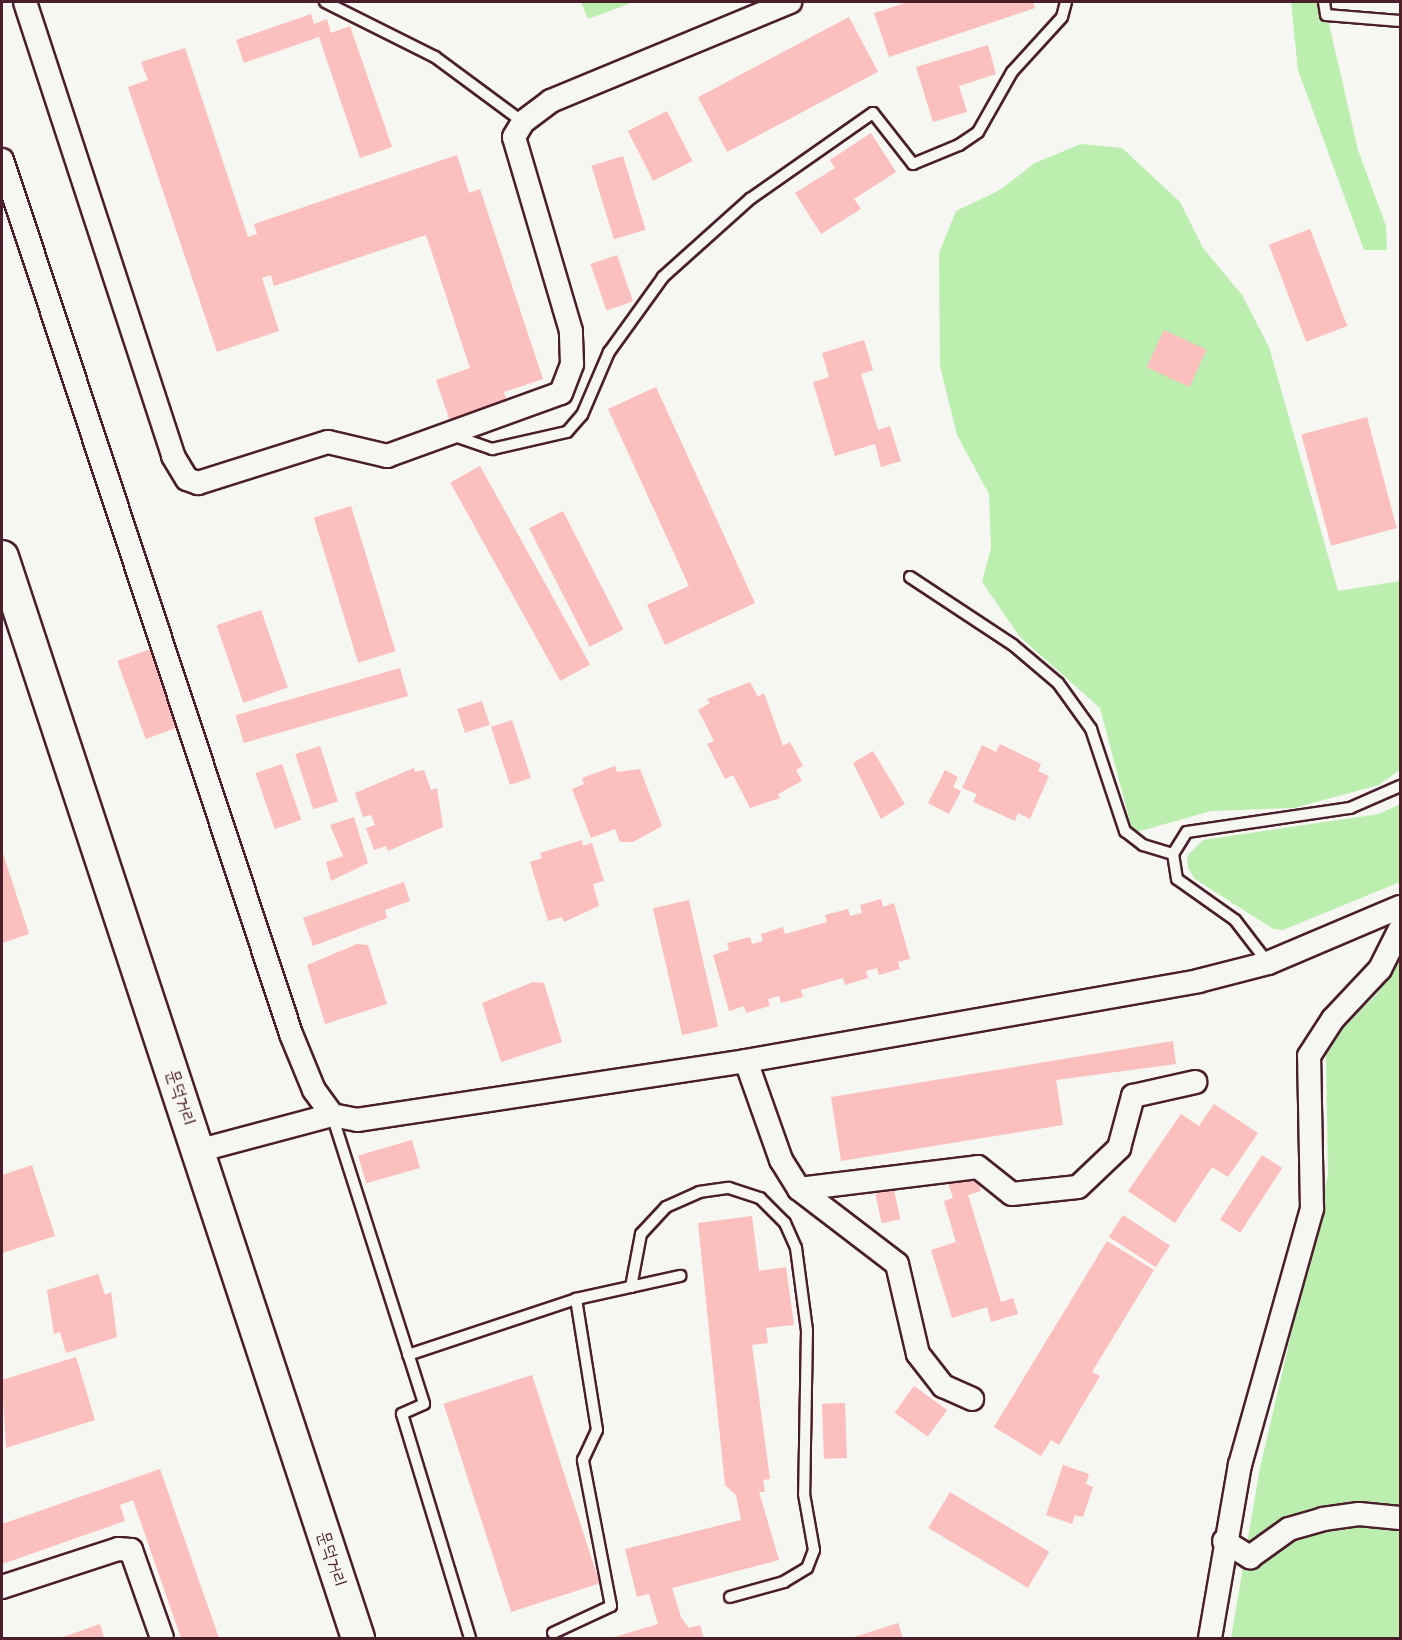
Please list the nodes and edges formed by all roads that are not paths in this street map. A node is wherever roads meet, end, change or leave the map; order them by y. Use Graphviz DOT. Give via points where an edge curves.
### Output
graph roads {
  1 [pos="25,2"];
  2 [pos="325,2"];
  3 [pos="790,2"];
  4 [pos="1066,2"];
  5 [pos="1324,2"];
  6 [pos="1401,21"];
  7 [pos="523,122"];
  8 [pos="2,160"];
  9 [pos="448,434"];
  10 [pos="2,557"];
  11 [pos="910,577"];
  12 [pos="1401,786"];
  13 [pos="1173,854"];
  14 [pos="1401,907"];
  15 [pos="1401,929"];
  16 [pos="1268,963"];
  17 [pos="747,1061"];
  18 [pos="1195,1082"];
  19 [pos="332,1115"];
  20 [pos="197,1151"];
  21 [pos="799,1189"];
  22 [pos="680,1276"];
  23 [pos="631,1287"];
  24 [pos="576,1299"];
  25 [pos="408,1355"];
  26 [pos="972,1399"];
  27 [pos="1401,1518"];
  28 [pos="1224,1541"];
  29 [pos="2,1587"];
  30 [pos="730,1597"];
  31 [pos="553,1633"];
  32 [pos="162,1638"];
  33 [pos="357,1638"];
  34 [pos="470,1638"];
  35 [pos="1209,1638"];
  1 -- 9 [label="street" via="173,456 187,479 217,479 328,442 387,456"];
  2 -- 7 [label="lane" via="435,57"];
  3 -- 7 [label="street" via="551,101"];
  4 -- 9 [label="lane" via="1062,16 1012,72 978,132 959,145 913,164 873,113 750,199 663,277 609,351 582,415 567,432 492,449"];
  5 -- 6 [label="lane" via="1326,15"];
  7 -- 9 [label="street" via="514,137 571,331 572,364 561,393"];
  8 -- 19 [label="street" via="291,1034 314,1090"];
  10 -- 20 [label="main road, 문덕거리"];
  11 -- 13 [label="lane" via="1013,645 1058,683 1091,729 1125,831 1143,845"];
  12 -- 13 [label="lane" via="1350,808 1187,832"];
  13 -- 16 [label="lane" via="1177,879 1235,920"];
  14 -- 16 [label="street"];
  15 -- 28 [label="street" via="1380,969 1333,1019 1309,1056 1312,1209"];
  16 -- 17 [label="street" via="1198,981"];
  17 -- 19 [label="street" via="357,1120"];
  17 -- 21 [label="street" via="781,1160"];
  18 -- 21 [label="street" via="1133,1096 1119,1148 1078,1187 1012,1194 978,1167"];
  19 -- 20 [label="street"];
  19 -- 25 [label="lane"];
  20 -- 33 [label="main road, 문덕거리"];
  21 -- 26 [label="street" via="897,1264 918,1354 943,1386"];
  22 -- 23 [label="lane"];
  23 -- 24 [label="lane"];
  23 -- 30 [label="lane" via="641,1234 666,1207 699,1192 729,1188 759,1198 785,1223 796,1248 807,1330 804,1494 814,1550 807,1568 784,1582"];
  24 -- 25 [label="lane"];
  24 -- 31 [label="lane" via="597,1430 583,1460 611,1606"];
  25 -- 34 [label="lane" via="424,1404 402,1414"];
  27 -- 28 [label="street" via="1359,1514 1323,1519 1289,1529 1250,1557"];
  28 -- 35 [label="street"];
  29 -- 32 [label="street" via="118,1549 131,1550"];
}
